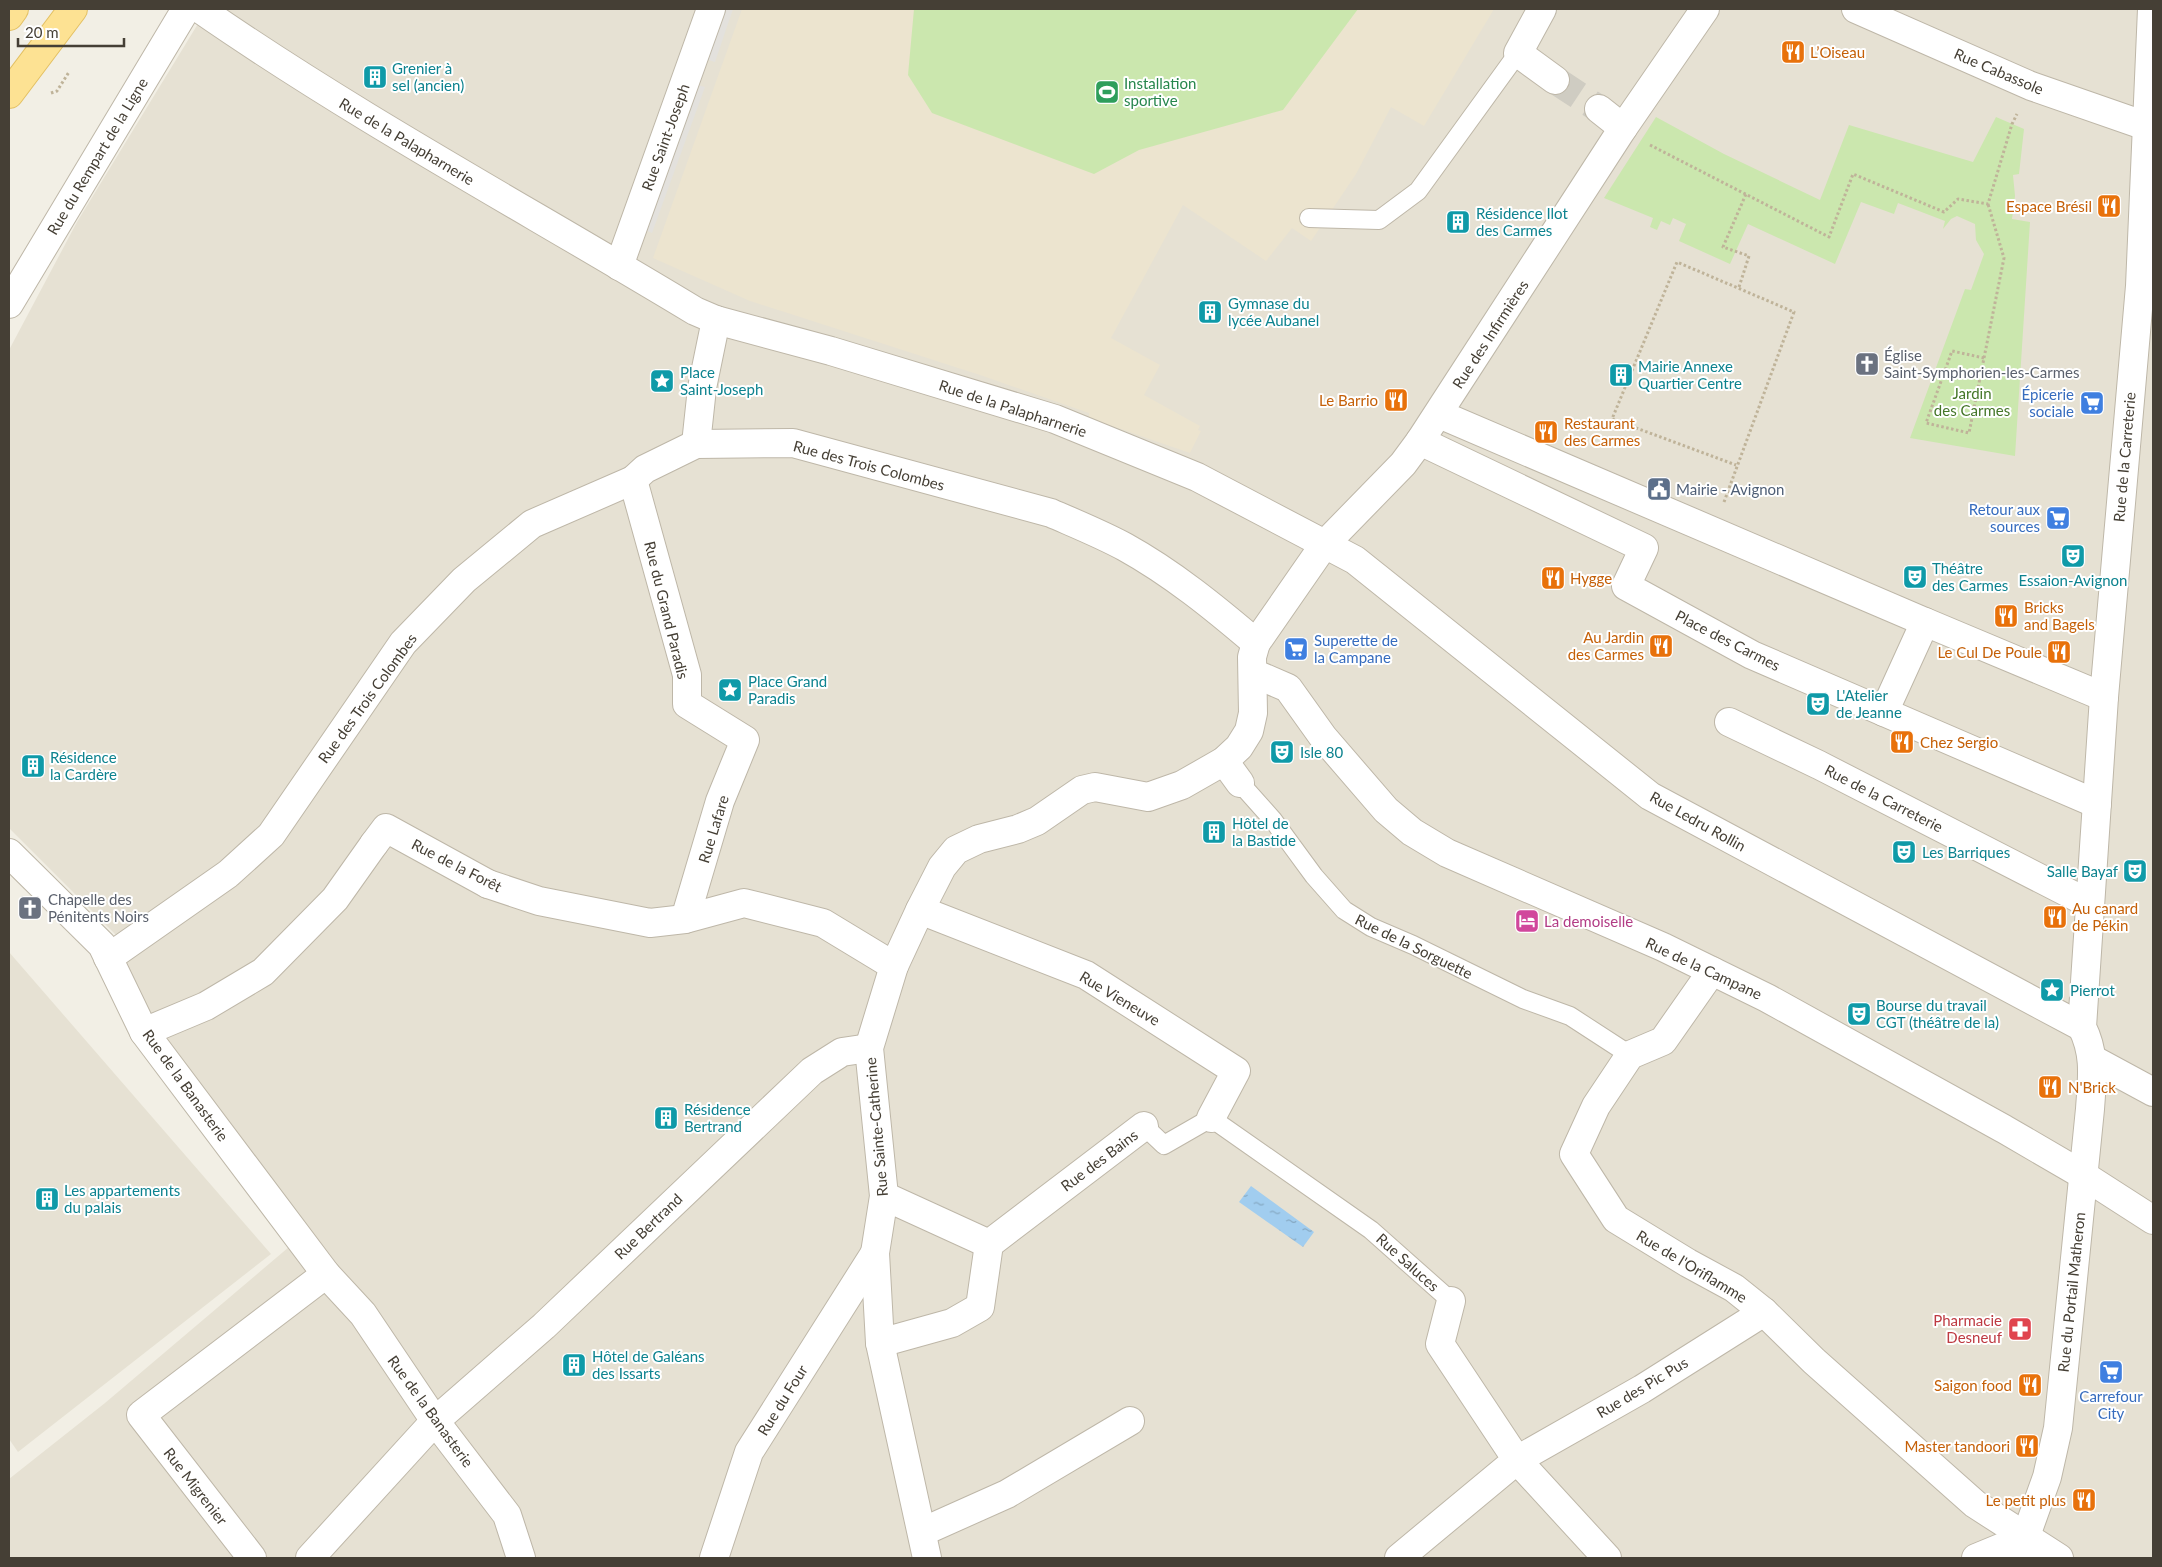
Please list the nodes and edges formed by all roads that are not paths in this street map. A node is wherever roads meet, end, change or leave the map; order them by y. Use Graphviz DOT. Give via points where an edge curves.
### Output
graph roads {
  1 [pos="14,9"];
  2 [pos="73,9"];
  3 [pos="186,9"];
  4 [pos="200,9"];
  5 [pos="711,9"];
  6 [pos="1542,9"];
  7 [pos="1705,9"];
  8 [pos="1856,9"];
  9 [pos="2152,9"];
  10 [pos="9,16"];
  11 [pos="1518,53"];
  12 [pos="1555,80"];
  13 [pos="9,94"];
  14 [pos="1599,109"];
  15 [pos="2146,126"];
  16 [pos="1623,128"];
  17 [pos="2149,173"];
  18 [pos="1309,218"];
  19 [pos="619,266"];
  20 [pos="2147,288"];
  21 [pos="9,304"];
  22 [pos="716,320"];
  23 [pos="1439,414"];
  24 [pos="1420,441"];
  25 [pos="696,444"];
  26 [pos="632,480"];
  27 [pos="1324,545"];
  28 [pos="1925,622"];
  29 [pos="1256,643"];
  30 [pos="1253,673"];
  31 [pos="2104,697"];
  32 [pos="1884,712"];
  33 [pos="1729,722"];
  34 [pos="745,740"];
  35 [pos="1224,761"];
  36 [pos="1240,783"];
  37 [pos="2097,804"];
  38 [pos="9,853"];
  39 [pos="2090,904"];
  40 [pos="920,910"];
  41 [pos="686,919"];
  42 [pos="108,958"];
  43 [pos="894,966"];
  44 [pos="1712,971"];
  45 [pos="144,1032"];
  46 [pos="2088,1043"];
  47 [pos="869,1048"];
  48 [pos="1630,1055"];
  49 [pos="2153,1092"];
  50 [pos="1211,1118"];
  51 [pos="1144,1126"];
  52 [pos="2083,1175"];
  53 [pos="884,1196"];
  54 [pos="2153,1220"];
  55 [pos="989,1244"];
  56 [pos="875,1253"];
  57 [pos="326,1274"];
  58 [pos="1451,1301"];
  59 [pos="1764,1312"];
  60 [pos="880,1343"];
  61 [pos="435,1420"];
  62 [pos="1130,1421"];
  63 [pos="1517,1460"];
  64 [pos="925,1545"];
  65 [pos="2023,1548"];
  66 [pos="252,1558"];
  67 [pos="310,1558"];
  68 [pos="521,1558"];
  69 [pos="714,1558"];
  70 [pos="1399,1558"];
  71 [pos="1607,1558"];
  72 [pos="1976,1558"];
  73 [pos="2059,1558"];
  1 -- 10 [label="main road"];
  2 -- 13 [label="main road"];
  3 -- 21 [label="street, Rue du Rempart de la Ligne"];
  4 -- 19 [label="street, Rue de la Palapharnerie" via="280,64"];
  5 -- 19 [label="street, Rue Saint-Joseph"];
  6 -- 11 [label="street"];
  7 -- 16 [label="street, Rue des Infirmières"];
  8 -- 15 [label="street, Rue Cabassole" via="2031,86"];
  9 -- 15 [label="street, Rue de la Carreterie"];
  11 -- 12 [label="street"];
  11 -- 18 [label="lane" via="1418,191 1379,220"];
  14 -- 16 [label="street"];
  15 -- 17 [label="street, Rue de la Carreterie"];
  16 -- 23 [label="street, Rue des Infirmières"];
  17 -- 20 [label="street, Rue de la Carreterie"];
  19 -- 22 [label="street, Rue de la Palapharnerie"];
  20 -- 31 [label="street, Rue de la Carreterie"];
  22 -- 25 [label="street" via="702,388"];
  22 -- 27 [label="street, Rue de la Palapharnerie" via="1055,419 1197,477"];
  23 -- 24 [label="street, Rue des Infirmières"];
  23 -- 28 [label="street"];
  24 -- 27 [label="street, Rue des Infirmières" via="1403,464"];
  24 -- 32 [label="street, Place des Carmes" via="1644,548 1626,586 1752,655"];
  25 -- 26 [label="street, Rue des Trois Colombes" via="645,469"];
  25 -- 29 [label="street, Rue des Trois Colombes" via="793,443 1051,513 1092,530 1166,572"];
  26 -- 34 [label="street, Rue du Grand Paradis" via="686,675 687,704"];
  26 -- 42 [label="street, Rue des Trois Colombes" via="532,524 464,580 403,643 271,835 228,874"];
  27 -- 29 [label="street, Rue des Infirmières"];
  27 -- 46 [label="street, Rue Ledru Rollin" via="1355,560 1650,796"];
  28 -- 31 [label="street"];
  28 -- 32 [label="street"];
  29 -- 30 [label="street, Rue Sainte-Catherine" via="1252,657"];
  30 -- 35 [label="street, Rue Sainte-Catherine" via="1253,713 1248,731 1239,747"];
  30 -- 44 [label="street, Rue de la Campane" via="1288,688 1323,737 1386,810 1412,832 1447,853"];
  31 -- 37 [label="street, Rue de la Carreterie"];
  32 -- 37 [label="street, Place des Carmes"];
  33 -- 39 [label="street, Rue de la Carreterie"];
  34 -- 41 [label="street, Rue Lafare" via="720,800"];
  35 -- 36 [label="street"];
  35 -- 40 [label="street, Rue Sainte-Catherine" via="1182,785 1148,797 1095,787 1082,790 1037,821 956,850 942,867"];
  36 -- 48 [label="lane, Rue de la Sorguette" via="1344,910 1371,927 1523,999 1570,1016"];
  37 -- 39 [label="street, Rue de la Carreterie"];
  38 -- 42 [label="street, Rue de la Banasterie" via="102,946"];
  39 -- 46 [label="street, Rue de la Carreterie"];
  40 -- 43 [label="street, Rue Sainte-Catherine"];
  40 -- 50 [label="street, Rue Vieneuve" via="1086,975 1236,1071"];
  41 -- 43 [label="street, Rue de la Forêt" via="744,903 823,922"];
  41 -- 45 [label="street, Rue de la Forêt" via="650,922 539,901 488,884 386,828 335,899 263,972 206,1006"];
  42 -- 45 [label="street, Rue de la Banasterie"];
  43 -- 47 [label="street, Rue Sainte-Catherine"];
  44 -- 48 [label="street" via="1663,1041"];
  44 -- 52 [label="street, Rue de la Campane" via="1826,1029"];
  45 -- 57 [label="street, Rue de la Banasterie"];
  46 -- 49 [label="street, Rue Ledru Rollin"];
  46 -- 52 [label="street, Rue du Portail Matheron"];
  47 -- 53 [label="street, Rue Sainte-Catherine"];
  47 -- 61 [label="street, Rue Bertrand" via="842,1052 812,1071 544,1326"];
  48 -- 59 [label="street, Rue de l'Oriflamme" via="1596,1106 1574,1154 1616,1219 1734,1288"];
  50 -- 51 [label="lane, Rue des Bains" via="1164,1145"];
  50 -- 58 [label="lane, Rue Saluces" via="1371,1230"];
  51 -- 55 [label="street, Rue des Bains"];
  52 -- 54 [label="street, Rue de la Campane"];
  52 -- 65 [label="street, Rue du Portail Matheron" via="2058,1428 2047,1477"];
  53 -- 55 [label="street"];
  53 -- 56 [label="street, Rue Sainte-Catherine"];
  55 -- 60 [label="street" via="980,1307 952,1323"];
  56 -- 60 [label="street, Rue Sainte-Catherine"];
  56 -- 69 [label="street, Rue du Four" via="749,1452"];
  57 -- 61 [label="street, Rue de la Banasterie" via="363,1314"];
  57 -- 66 [label="street, Rue Migrenier" via="141,1415"];
  58 -- 63 [label="street, Rue Saluces" via="1440,1344"];
  59 -- 63 [label="street, Rue des Pic Pus" via="1642,1389"];
  59 -- 65 [label="street, Rue de l'Oriflamme" via="1814,1361"];
  60 -- 64 [label="street, Rue Sainte-Catherine"];
  61 -- 67 [label="street, Rue Bertrand"];
  61 -- 68 [label="street, Rue de la Banasterie" via="507,1515"];
  62 -- 64 [label="street"];
  63 -- 70 [label="street"];
  63 -- 71 [label="street, Rue Saluces"];
  65 -- 72 [label="street"];
  65 -- 73 [label="street, Rue de l'Oriflamme"];
}
